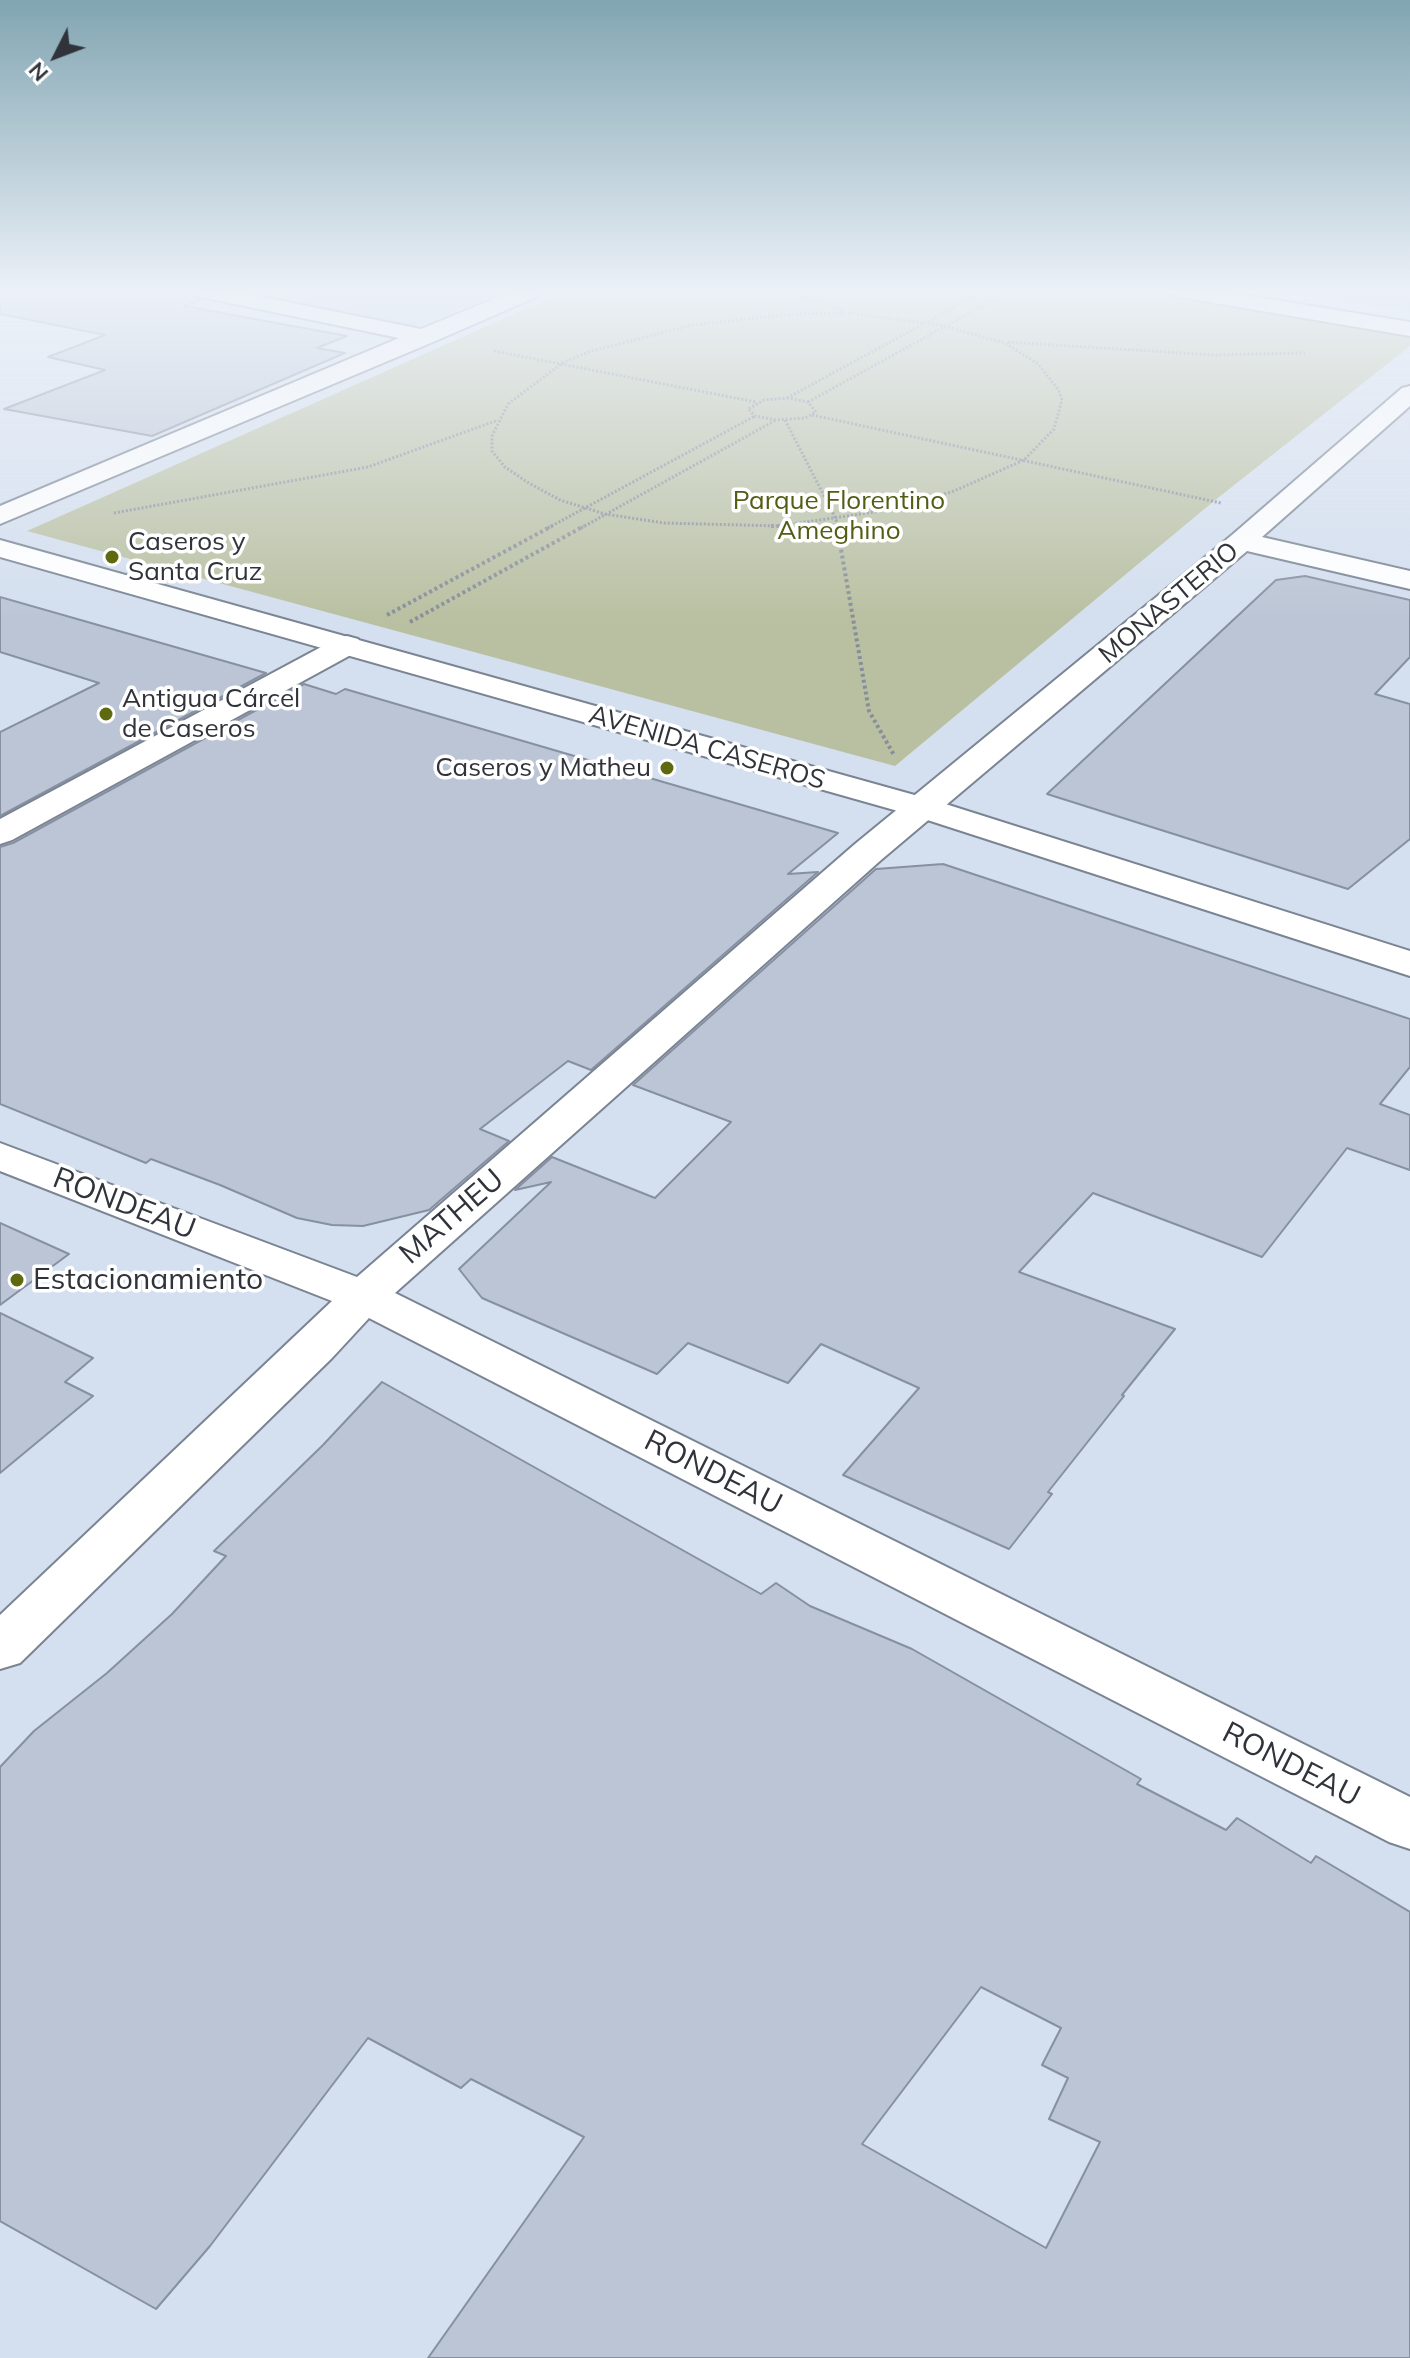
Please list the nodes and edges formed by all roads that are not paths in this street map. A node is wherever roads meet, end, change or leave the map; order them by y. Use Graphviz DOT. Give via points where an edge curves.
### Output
graph roads {
  1 [pos="275,400"];
  2 [pos="1402,400"];
  3 [pos="0,516"];
  4 [pos="1242,541"];
  5 [pos="0,548"];
  6 [pos="1410,580"];
  7 [pos="348,646"];
  8 [pos="924,808"];
  9 [pos="0,833"];
  10 [pos="1410,964"];
  11 [pos="0,1156"];
  12 [pos="363,1296"];
  13 [pos="0,1648"];
  14 [pos="1410,1825"];
  1 -- 3 [label="street"];
  2 -- 4 [label="street, MONASTERIO"];
  4 -- 6 [label="street"];
  4 -- 8 [label="street, MONASTERIO"];
  5 -- 7 [label="street, AVENIDA CASEROS"];
  7 -- 8 [label="street, AVENIDA CASEROS"];
  7 -- 9 [label="street"];
  8 -- 10 [label="street, AVENIDA CASEROS"];
  8 -- 12 [label="street, MATHEU"];
  11 -- 12 [label="street, RONDEAU"];
  12 -- 13 [label="street, MATHEU"];
  12 -- 14 [label="street, RONDEAU"];
}
